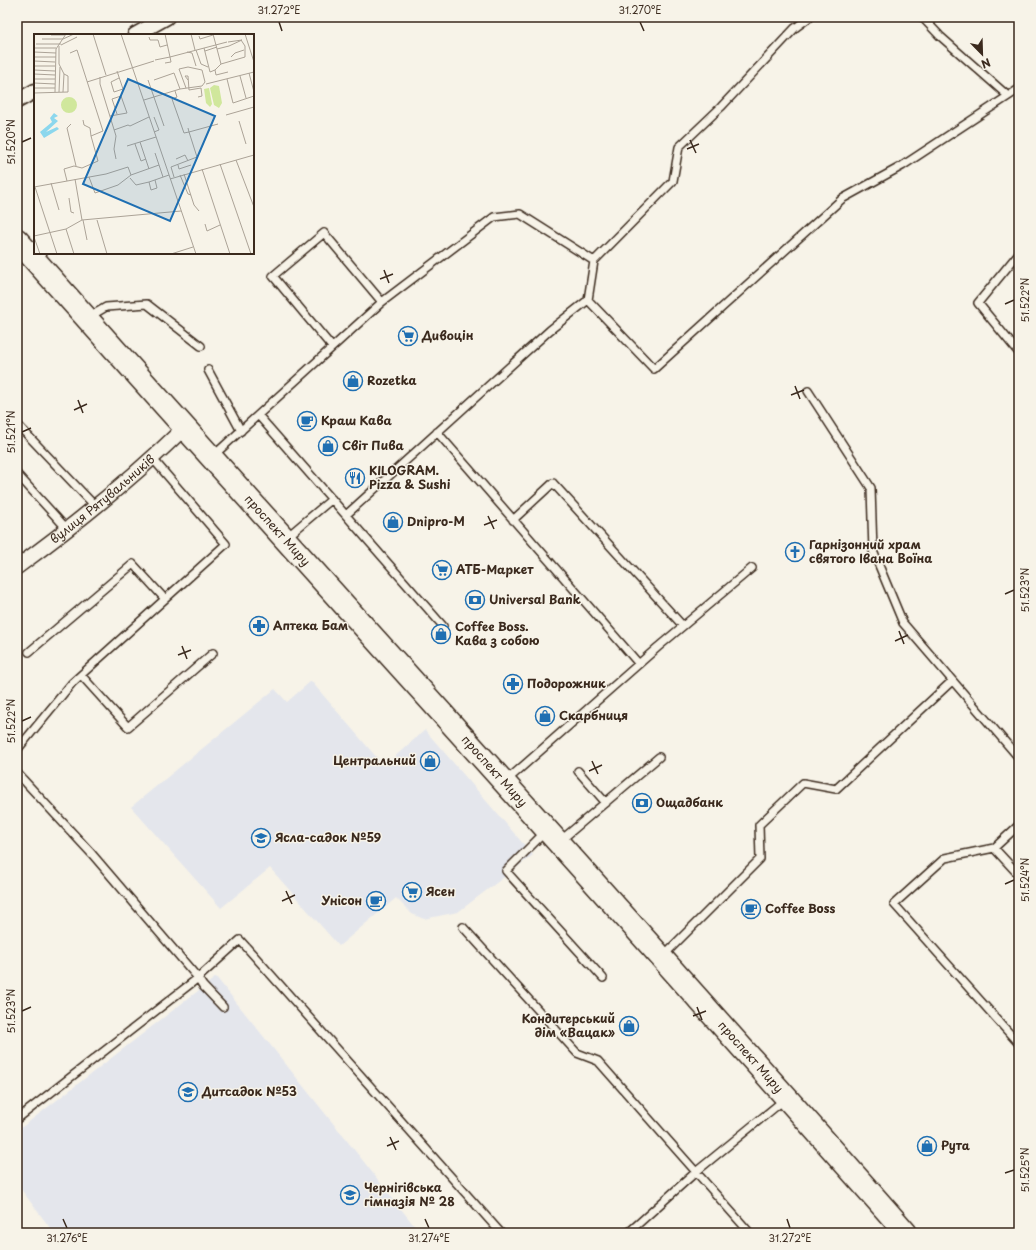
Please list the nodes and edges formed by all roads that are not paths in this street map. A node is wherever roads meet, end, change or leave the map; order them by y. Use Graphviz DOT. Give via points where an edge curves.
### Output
graph roads {
  1 [pos="167,17"];
  2 [pos="810,17"];
  3 [pos="922,17"];
  4 [pos="137,34"];
  5 [pos="1019,89"];
  6 [pos="34,92"];
  7 [pos="1008,96"];
  8 [pos="17,101"];
  9 [pos="17,240"];
  10 [pos="1019,253"];
  11 [pos="594,261"];
  12 [pos="588,300"];
  13 [pos="382,302"];
  14 [pos="87,318"];
  15 [pos="201,346"];
  16 [pos="332,347"];
  17 [pos="1019,353"];
  18 [pos="208,370"];
  19 [pos="808,391"];
  20 [pos="258,415"];
  21 [pos="17,424"];
  22 [pos="184,428"];
  23 [pos="241,431"];
  24 [pos="437,432"];
  25 [pos="211,458"];
  26 [pos="153,459"];
  27 [pos="17,474"];
  28 [pos="332,499"];
  29 [pos="96,507"];
  30 [pos="346,515"];
  31 [pos="513,520"];
  32 [pos="68,530"];
  33 [pos="285,538"];
  34 [pos="17,567"];
  35 [pos="752,568"];
  36 [pos="164,598"];
  37 [pos="443,626"];
  38 [pos="683,626"];
  39 [pos="29,652"];
  40 [pos="213,653"];
  41 [pos="639,664"];
  42 [pos="81,675"];
  43 [pos="952,681"];
  44 [pos="17,750"];
  45 [pos="659,757"];
  46 [pos="1019,758"];
  47 [pos="578,771"];
  48 [pos="17,773"];
  49 [pos="504,783"];
  50 [pos="606,803"];
  51 [pos="1019,825"];
  52 [pos="553,836"];
  53 [pos="994,848"];
  54 [pos="1019,875"];
  55 [pos="463,927"];
  56 [pos="661,957"];
  57 [pos="198,978"];
  58 [pos="603,978"];
  59 [pos="223,1007"];
  60 [pos="1019,1044"];
  61 [pos="787,1097"];
  62 [pos="17,1119"];
  63 [pos="697,1171"];
  64 [pos="501,1233"];
  65 [pos="628,1233"];
  66 [pos="750,1233"];
  67 [pos="906,1233"];
  1 -- 4 [label="street"];
  2 -- 11 [label="lane" via="795,28 722,107 679,147 673,181"];
  3 -- 7 [label="lane"];
  5 -- 7 [label="lane"];
  6 -- 8 [label="street"];
  7 -- 12 [label="lane" via="902,166 842,199 654,369"];
  9 -- 14 [label="main road, проспект Миру"];
  10 -- 17 [label="lane" via="978,303"];
  11 -- 12 [label="lane"];
  11 -- 13 [label="lane" via="520,214 494,217"];
  12 -- 24 [label="lane" via="550,330"];
  13 -- 16 [label="lane"];
  13 -- 16 [label="lane" via="324,233 273,276"];
  14 -- 15 [label="lane" via="106,307 147,304"];
  14 -- 22 [label="main road, проспект Миру"];
  16 -- 20 [label="lane"];
  18 -- 23 [label="lane"];
  19 -- 43 [label="lane" via="871,488 873,551 903,623"];
  20 -- 23 [label="lane"];
  20 -- 28 [label="lane"];
  21 -- 29 [label="lane"];
  22 -- 25 [label="main road, проспект Миру"];
  22 -- 26 [label="street, вулиця Рятувальників"];
  23 -- 25 [label="lane"];
  24 -- 30 [label="lane"];
  24 -- 31 [label="lane"];
  25 -- 33 [label="main road, проспект Миру"];
  26 -- 29 [label="street, вулиця Рятувальників"];
  26 -- 36 [label="lane" via="226,544"];
  27 -- 32 [label="lane"];
  28 -- 30 [label="lane"];
  28 -- 33 [label="lane"];
  29 -- 32 [label="street, вулиця Рятувальників"];
  30 -- 37 [label="lane"];
  31 -- 38 [label="lane" via="553,483"];
  31 -- 41 [label="lane"];
  32 -- 34 [label="street, вулиця Рятувальників"];
  33 -- 49 [label="main road, проспект Миру"];
  35 -- 38 [label="lane"];
  36 -- 39 [label="lane" via="133,564"];
  36 -- 42 [label="lane"];
  38 -- 41 [label="lane"];
  40 -- 42 [label="lane" via="128,727"];
  41 -- 49 [label="lane"];
  42 -- 44 [label="lane"];
  43 -- 46 [label="lane"];
  43 -- 56 [label="lane" via="836,789 803,783 759,825 760,859"];
  45 -- 50 [label="lane"];
  47 -- 50 [label="lane"];
  48 -- 57 [label="lane" via="92,854"];
  49 -- 52 [label="main road, проспект Миру"];
  50 -- 52 [label="lane"];
  51 -- 53 [label="lane"];
  52 -- 56 [label="main road, проспект Миру"];
  52 -- 58 [label="lane" via="506,871"];
  53 -- 54 [label="lane"];
  53 -- 60 [label="lane" via="945,858 894,904"];
  55 -- 63 [label="lane" via="577,1053 598,1061"];
  56 -- 61 [label="main road, проспект Миру"];
  57 -- 59 [label="lane"];
  57 -- 62 [label="lane"];
  57 -- 64 [label="lane" via="240,940"];
  61 -- 63 [label="lane"];
  61 -- 67 [label="main road, проспект Миру"];
  63 -- 65 [label="lane"];
  63 -- 66 [label="lane"];
}
